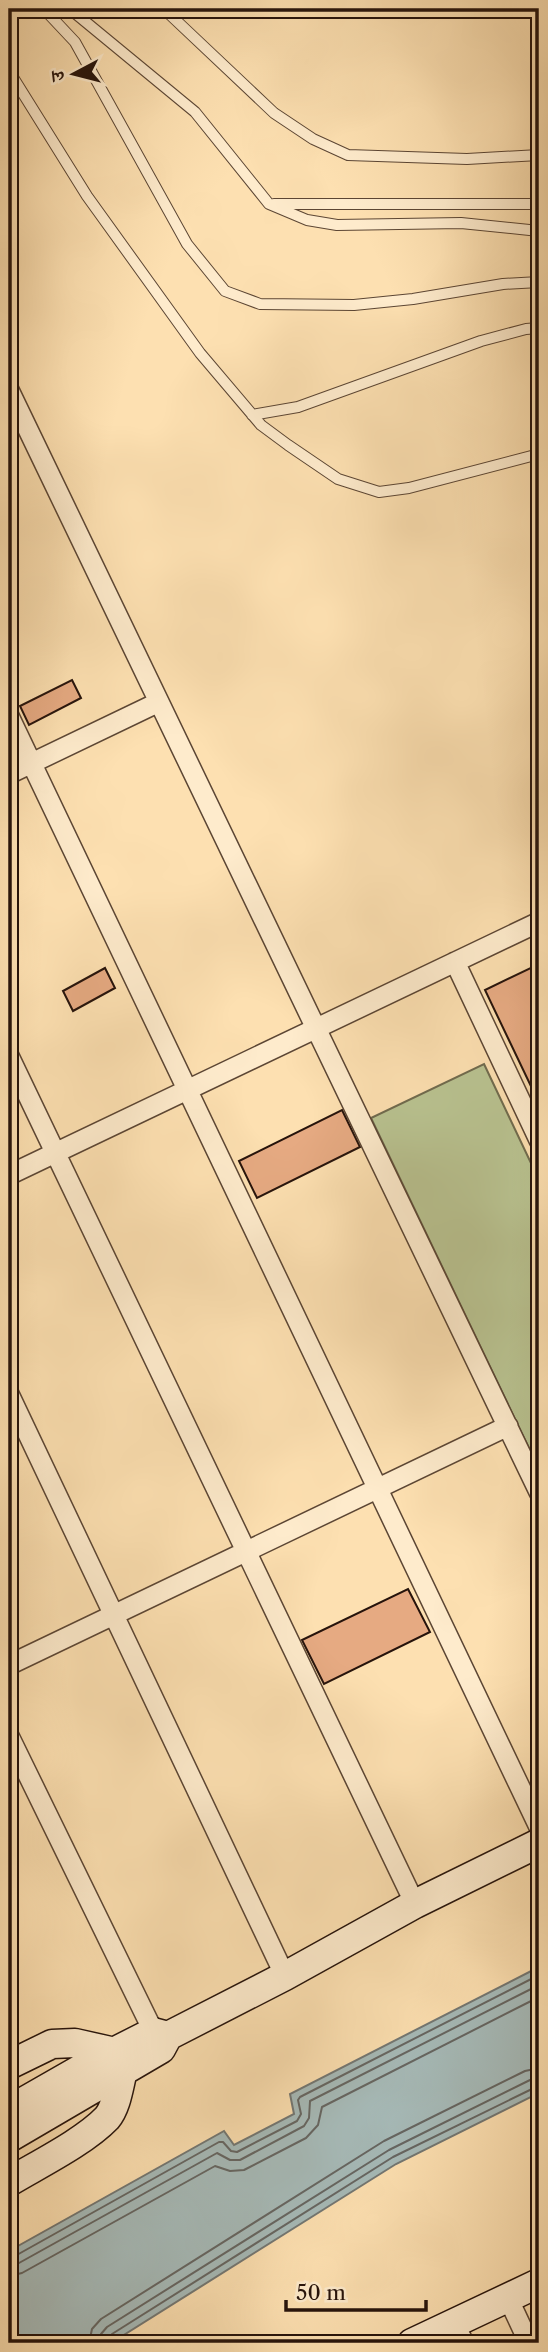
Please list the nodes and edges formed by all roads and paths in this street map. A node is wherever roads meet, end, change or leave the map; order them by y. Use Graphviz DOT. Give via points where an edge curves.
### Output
graph roads {
  1 [pos="44,9"];
  2 [pos="70,9"];
  3 [pos="164,9"];
  4 [pos="9,71"];
  5 [pos="539,155"];
  6 [pos="269,204"];
  7 [pos="539,204"];
  8 [pos="539,231"];
  9 [pos="539,282"];
  10 [pos="539,328"];
  11 [pos="9,390"];
  12 [pos="252,415"];
  13 [pos="539,454"];
  14 [pos="159,702"];
  15 [pos="9,716"];
  16 [pos="31,763"];
  17 [pos="9,774"];
  18 [pos="539,922"];
  19 [pos="455,962"];
  20 [pos="316,1028"];
  21 [pos="9,1056"];
  22 [pos="187,1090"];
  23 [pos="539,1140"];
  24 [pos="55,1153"];
  25 [pos="9,1175"];
  26 [pos="9,1394"];
  27 [pos="508,1426"];
  28 [pos="378,1488"];
  29 [pos="539,1492"];
  30 [pos="246,1551"];
  31 [pos="114,1615"];
  32 [pos="9,1665"];
  33 [pos="9,1736"];
  34 [pos="539,1826"];
  35 [pos="539,1843"];
  36 [pos="415,1903"];
  37 [pos="285,1976"];
  38 [pos="161,2039"];
  39 [pos="119,2061"];
  40 [pos="9,2065"];
  41 [pos="9,2110"];
  42 [pos="9,2138"];
  43 [pos="9,2182"];
  44 [pos="539,2283"];
  45 [pos="508,2298"];
  46 [pos="459,2333"];
  47 [pos="412,2343"];
  48 [pos="529,2343"];
  1 -- 9 [label="lane" via="75,42 187,244 225,291 260,304 354,305"];
  2 -- 6 [label="lane" via="195,112"];
  3 -- 5 [label="lane" via="274,113 348,155 467,159"];
  4 -- 12 [label="lane" via="87,196 200,353"];
  6 -- 7 [label="lane"];
  6 -- 8 [label="lane" via="307,220 337,225 461,223"];
  10 -- 12 [label="lane" via="481,341 298,407"];
  11 -- 14 [label="street"];
  12 -- 13 [label="lane" via="338,479 379,492"];
  14 -- 16 [label="street"];
  14 -- 20 [label="street"];
  15 -- 16 [label="street"];
  16 -- 17 [label="street"];
  16 -- 22 [label="street"];
  18 -- 19 [label="street"];
  19 -- 20 [label="street"];
  19 -- 23 [label="street"];
  20 -- 22 [label="street"];
  20 -- 27 [label="street"];
  21 -- 24 [label="street"];
  22 -- 24 [label="street"];
  22 -- 28 [label="street"];
  24 -- 25 [label="street"];
  24 -- 30 [label="street"];
  26 -- 31 [label="street"];
  27 -- 28 [label="street"];
  27 -- 29 [label="street"];
  28 -- 30 [label="street"];
  28 -- 34 [label="street"];
  30 -- 31 [label="street"];
  30 -- 36 [label="street"];
  31 -- 32 [label="street"];
  31 -- 37 [label="street"];
  33 -- 38 [label="street"];
  35 -- 36 [label="street"];
  36 -- 37 [label="street"];
  37 -- 38 [label="street"];
  38 -- 39 [label="street"];
  39 -- 40 [label="street" via="75,2043 52,2044"];
  39 -- 41 [label="street"];
  39 -- 42 [label="street"];
  39 -- 43 [label="street" via="116,2097 108,2116"];
  44 -- 45 [label="street"];
  45 -- 46 [label="street"];
  45 -- 48 [label="street"];
  46 -- 47 [label="street"];
}
